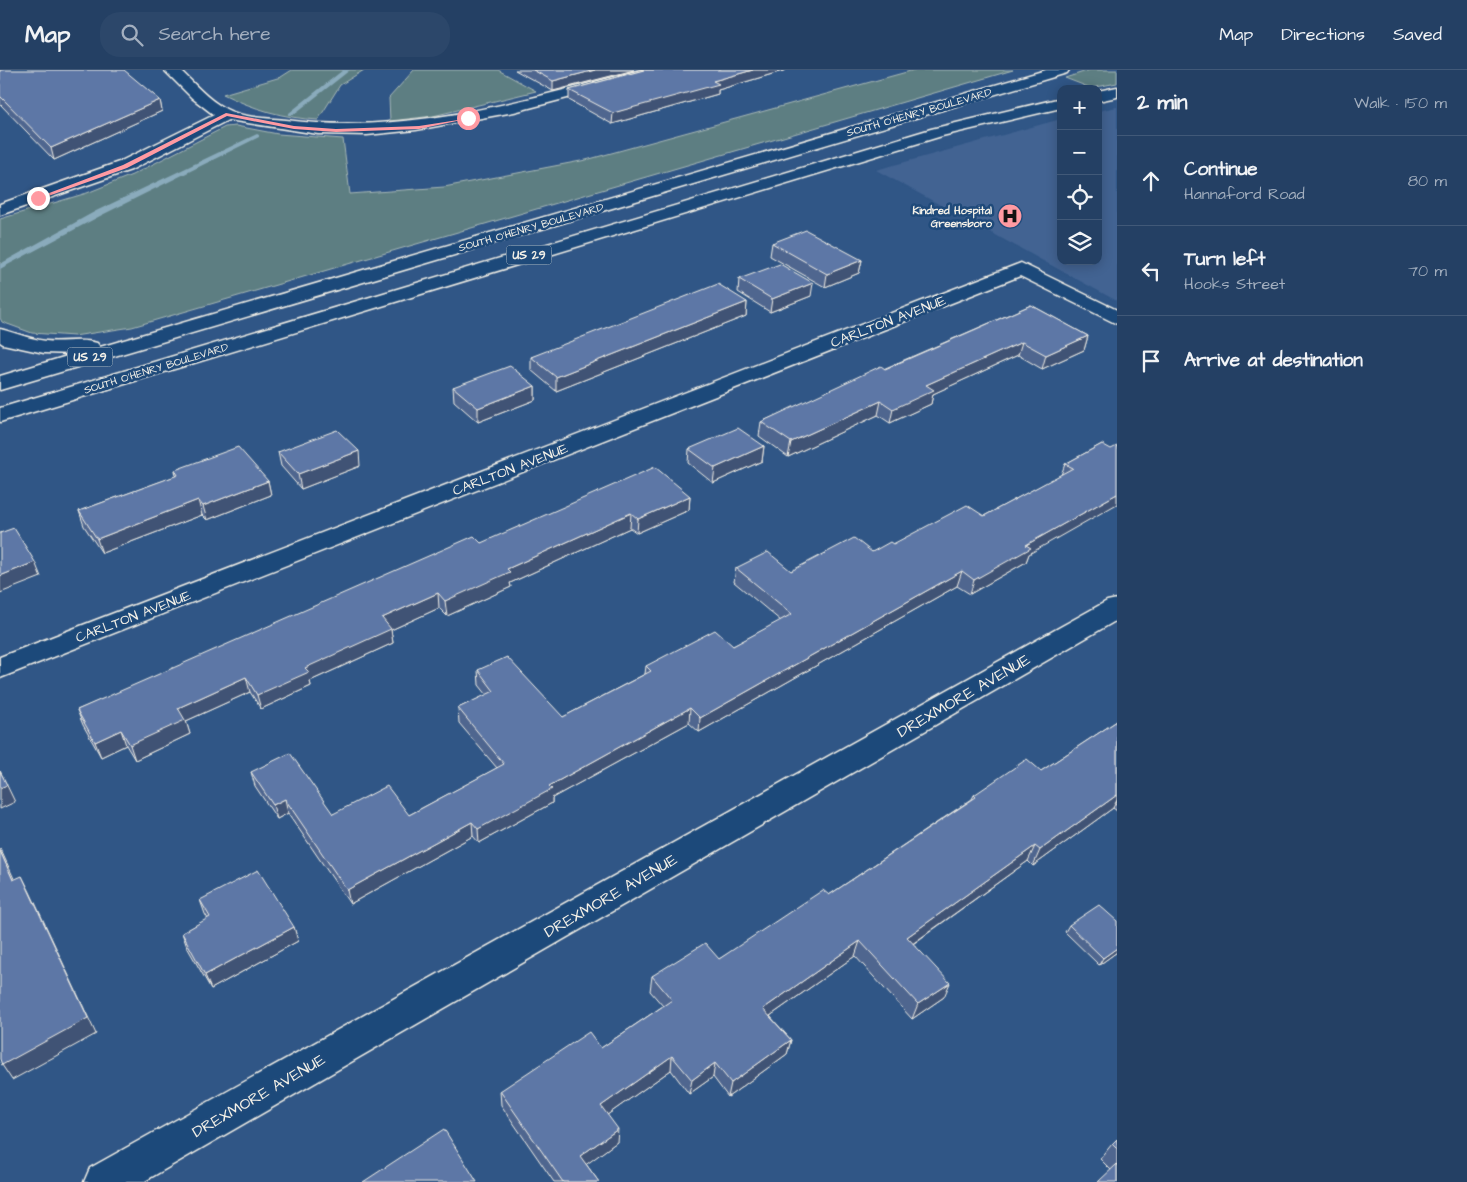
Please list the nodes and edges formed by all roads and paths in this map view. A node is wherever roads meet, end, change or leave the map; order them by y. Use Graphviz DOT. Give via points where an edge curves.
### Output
graph roads {
  1 [pos="171,70"];
  2 [pos="658,70"];
  3 [pos="1062,70"];
  4 [pos="1117,92"];
  5 [pos="1102,95"];
  6 [pos="1057,104"];
  7 [pos="226,115"];
  8 [pos="0,210"];
  9 [pos="1117,318"];
  10 [pos="180,331"];
  11 [pos="0,335"];
  12 [pos="0,383"];
  13 [pos="0,415"];
  14 [pos="1117,608"];
  15 [pos="0,668"];
  16 [pos="104,1182"];
  1 -- 7 [label="main road"];
  2 -- 7 [label="main road" via="468,118 419,127 372,130 302,128"];
  3 -- 10 [label="main road, SOUTH O'HENRY BOULEVARD / US 29"];
  4 -- 5 [label="main road"];
  6 -- 13 [label="main road, SOUTH O'HENRY BOULEVARD / US 29" via="937,132"];
  7 -- 8 [label="main road" via="125,166"];
  9 -- 15 [label="main road, CARLTON AVENUE" via="1021,269"];
  10 -- 11 [label="main road" via="103,346 60,350 20,344"];
  10 -- 12 [label="main road, SOUTH O'HENRY BOULEVARD / US 29"];
  14 -- 16 [label="main road, DREXMORE AVENUE"];
}
